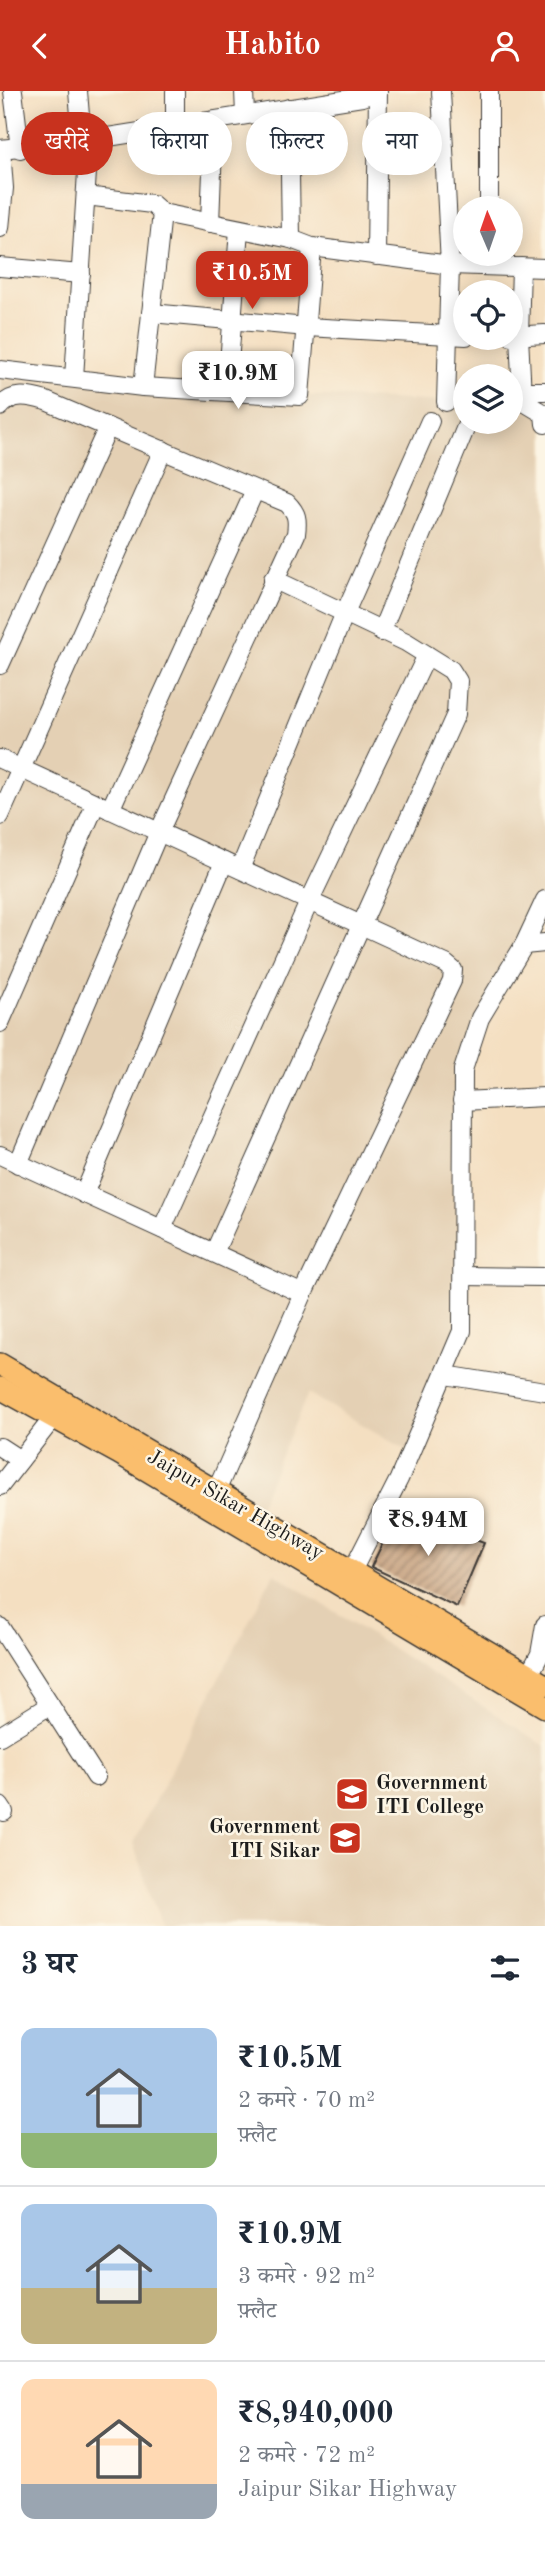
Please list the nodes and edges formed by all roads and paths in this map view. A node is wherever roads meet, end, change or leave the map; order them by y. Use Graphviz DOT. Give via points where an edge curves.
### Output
graph roads {
  1 [pos="13,91"];
  2 [pos="78,91"];
  3 [pos="175,91"];
  4 [pos="244,91"];
  5 [pos="378,91"];
  6 [pos="441,91"];
  7 [pos="489,91"];
  8 [pos="313,98"];
  9 [pos="289,108"];
  10 [pos="81,112"];
  11 [pos="175,112"];
  12 [pos="245,115"];
  13 [pos="232,118"];
  14 [pos="1,149"];
  15 [pos="20,149"];
  16 [pos="86,175"];
  17 [pos="212,175"];
  18 [pos="86,196"];
  19 [pos="489,196"];
  20 [pos="162,213"];
  21 [pos="210,223"];
  22 [pos="0,228"];
  23 [pos="239,229"];
  24 [pos="291,239"];
  25 [pos="312,247"];
  26 [pos="376,256"];
  27 [pos="450,265"];
  28 [pos="453,265"];
  29 [pos="517,266"];
  30 [pos="0,267"];
  31 [pos="522,267"];
  32 [pos="545,268"];
  33 [pos="81,274"];
  34 [pos="521,280"];
  35 [pos="453,295"];
  36 [pos="151,313"];
  37 [pos="232,322"];
  38 [pos="307,327"];
  39 [pos="545,334"];
  40 [pos="523,335"];
  41 [pos="453,336"];
  42 [pos="455,350"];
  43 [pos="0,370"];
  44 [pos="74,378"];
  45 [pos="143,387"];
  46 [pos="228,391"];
  47 [pos="523,391"];
  48 [pos="545,391"];
  49 [pos="523,396"];
  50 [pos="446,402"];
  51 [pos="0,407"];
  52 [pos="430,421"];
  53 [pos="545,424"];
  54 [pos="108,427"];
  55 [pos="463,434"];
  56 [pos="163,450"];
  57 [pos="255,490"];
  58 [pos="273,579"];
  59 [pos="344,615"];
  60 [pos="381,632"];
  61 [pos="427,655"];
  62 [pos="0,665"];
  63 [pos="0,759"];
  64 [pos="21,769"];
  65 [pos="103,806"];
  66 [pos="0,816"];
  67 [pos="159,832"];
  68 [pos="232,866"];
  69 [pos="545,899"];
  70 [pos="309,902"];
  71 [pos="361,925"];
  72 [pos="545,943"];
  73 [pos="524,945"];
  74 [pos="0,1023"];
  75 [pos="545,1097"];
  76 [pos="462,1101"];
  77 [pos="0,1156"];
  78 [pos="18,1164"];
  79 [pos="84,1194"];
  80 [pos="162,1229"];
  81 [pos="214,1253"];
  82 [pos="463,1276"];
  83 [pos="545,1276"];
  84 [pos="303,1294"];
  85 [pos="0,1364"];
  86 [pos="445,1375"];
  87 [pos="0,1388"];
  88 [pos="545,1391"];
  89 [pos="53,1418"];
  90 [pos="0,1447"];
  91 [pos="20,1460"];
  92 [pos="0,1486"];
  93 [pos="213,1500"];
  94 [pos="348,1579"];
  95 [pos="545,1625"];
  96 [pos="2,1635"];
  97 [pos="537,1680"];
  98 [pos="50,1705"];
  99 [pos="545,1707"];
  100 [pos="0,1736"];
  101 [pos="96,1777"];
  1 -- 15 [label="street"];
  2 -- 10 [label="street"];
  3 -- 11 [label="street"];
  4 -- 12 [label="street"];
  5 -- 8 [label="street"];
  5 -- 26 [label="street"];
  6 -- 27 [label="street"];
  7 -- 19 [label="street"];
  8 -- 9 [label="street"];
  9 -- 12 [label="street"];
  9 -- 24 [label="street"];
  12 -- 13 [label="street"];
  14 -- 15 [label="street"];
  14 -- 22 [label="street"];
  16 -- 18 [label="street"];
  17 -- 21 [label="street"];
  18 -- 20 [label="street" via="152,204"];
  18 -- 33 [label="street"];
  20 -- 21 [label="street"];
  20 -- 36 [label="street"];
  21 -- 23 [label="street"];
  23 -- 24 [label="street"];
  23 -- 37 [label="street"];
  24 -- 25 [label="street"];
  25 -- 26 [label="street"];
  25 -- 38 [label="street"];
  26 -- 27 [label="street"];
  27 -- 28 [label="street"];
  27 -- 35 [label="street"];
  29 -- 31 [label="street"];
  30 -- 33 [label="street"];
  31 -- 32 [label="street"];
  31 -- 34 [label="street"];
  33 -- 44 [label="street"];
  36 -- 37 [label="street"];
  36 -- 45 [label="street"];
  37 -- 38 [label="street"];
  37 -- 46 [label="street"];
  38 -- 41 [label="street"];
  38 -- 46 [label="street" via="300,396"];
  39 -- 40 [label="street"];
  42 -- 50 [label="street"];
  43 -- 44 [label="street"];
  44 -- 45 [label="street"];
  45 -- 46 [label="street"];
  47 -- 48 [label="street"];
  49 -- 53 [label="street" via="524,402 544,414"];
  51 -- 54 [label="street" via="13,397 28,396"];
  52 -- 59 [label="street"];
  54 -- 56 [label="street"];
  54 -- 62 [label="street"];
  55 -- 60 [label="street"];
  56 -- 57 [label="street"];
  56 -- 64 [label="street"];
  57 -- 58 [label="street" via="287,503 298,521"];
  57 -- 65 [label="street"];
  58 -- 59 [label="street"];
  58 -- 67 [label="street"];
  59 -- 60 [label="street"];
  59 -- 68 [label="street"];
  60 -- 61 [label="street"];
  61 -- 70 [label="street"];
  61 -- 71 [label="street" via="451,670 458,681 456,714"];
  63 -- 64 [label="street"];
  64 -- 65 [label="street"];
  64 -- 66 [label="street"];
  65 -- 67 [label="street"];
  65 -- 74 [label="street"];
  67 -- 68 [label="street"];
  67 -- 78 [label="street"];
  68 -- 70 [label="street"];
  68 -- 79 [label="street"];
  69 -- 73 [label="street"];
  70 -- 71 [label="street"];
  70 -- 80 [label="street"];
  71 -- 81 [label="street"];
  71 -- 84 [label="street" via="446,964 453,970 452,981"];
  72 -- 73 [label="street"];
  73 -- 76 [label="street" via="467,1049"];
  75 -- 76 [label="street"];
  76 -- 82 [label="street"];
  77 -- 78 [label="street"];
  78 -- 79 [label="street"];
  79 -- 80 [label="street"];
  80 -- 81 [label="street"];
  81 -- 84 [label="street"];
  82 -- 83 [label="street"];
  82 -- 86 [label="street" via="461,1331"];
  84 -- 93 [label="street"];
  85 -- 93 [label="main road, Jaipur Sikar Highway"];
  86 -- 88 [label="street"];
  86 -- 94 [label="street"];
  87 -- 89 [label="main road, Jaipur Sikar Highway"];
  89 -- 91 [label="street"];
  89 -- 93 [label="main road, Jaipur Sikar Highway"];
  90 -- 91 [label="street"];
  91 -- 92 [label="street"];
  93 -- 94 [label="main road, Jaipur Sikar Highway"];
  94 -- 97 [label="main road, Jaipur Sikar Highway"];
  94 -- 99 [label="main road, Jaipur Sikar Highway"];
  95 -- 97 [label="street"];
  96 -- 98 [label="street"];
  98 -- 100 [label="street"];
  98 -- 101 [label="street"];
}
